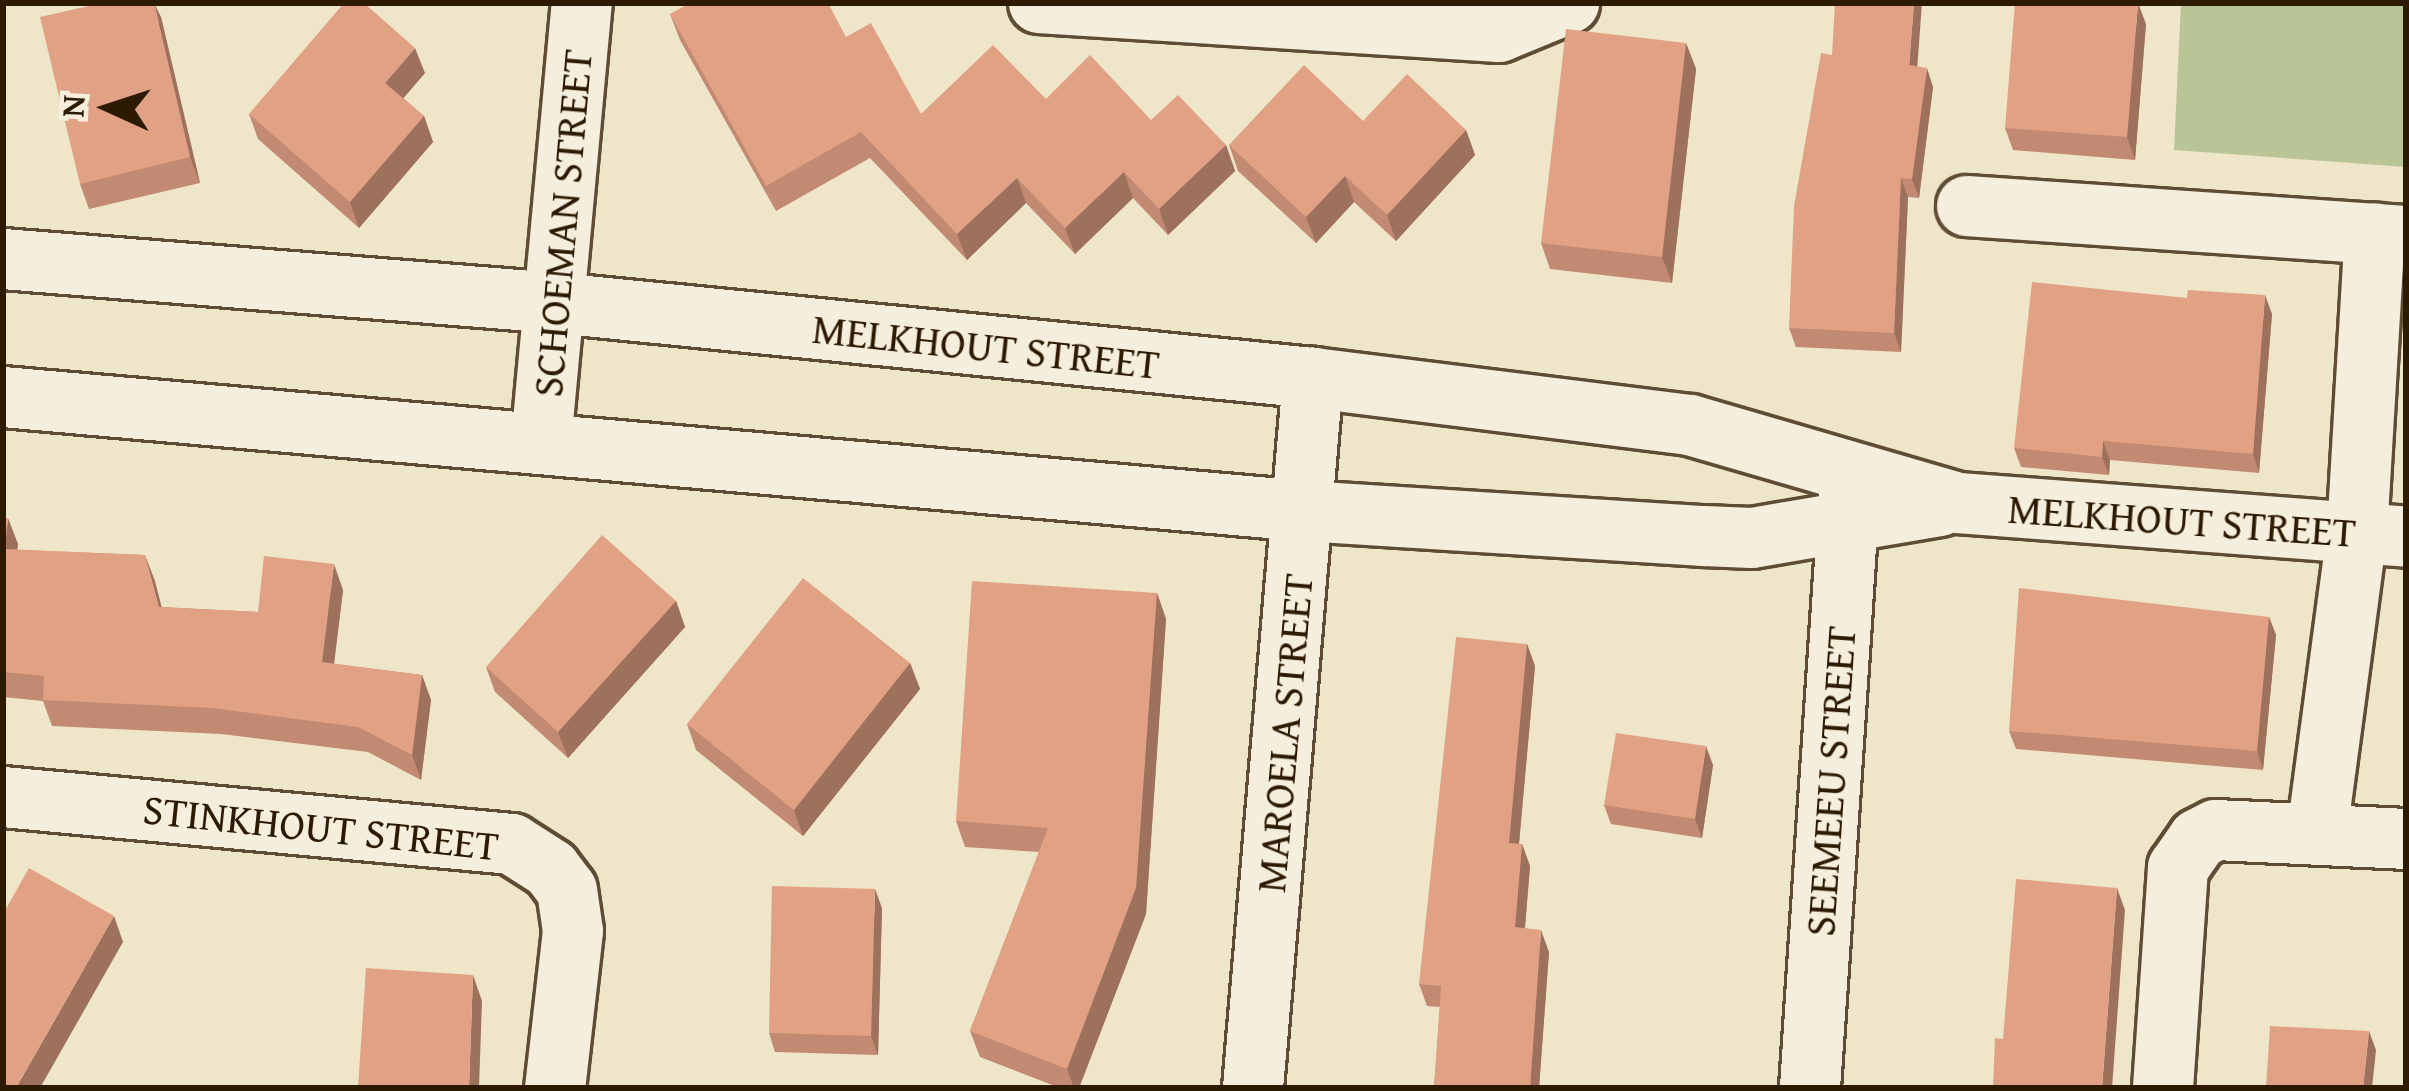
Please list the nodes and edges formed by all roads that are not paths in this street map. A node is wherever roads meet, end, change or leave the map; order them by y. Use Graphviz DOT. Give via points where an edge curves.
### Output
graph roads {
  1 [pos="582,3"];
  2 [pos="1040,3"];
  3 [pos="1569,3"];
  4 [pos="1967,206"];
  5 [pos="2390,235"];
  6 [pos="3,259"];
  7 [pos="556,303"];
  8 [pos="1312,379"];
  9 [pos="3,397"];
  10 [pos="541,443"];
  11 [pos="1849,498"];
  12 [pos="1304,511"];
  13 [pos="2382,535"];
  14 [pos="3,796"];
  15 [pos="2317,832"];
  16 [pos="2406,839"];
  17 [pos="555,1088"];
  18 [pos="1253,1088"];
  19 [pos="1810,1088"];
  20 [pos="2163,1088"];
  1 -- 7 [label="street, SCHOEMAN STREET"];
  2 -- 3 [label="street" via="1499,32"];
  4 -- 5 [label="street"];
  5 -- 13 [label="street"];
  6 -- 7 [label="street, MELKHOUT STREET"];
  7 -- 8 [label="street, MELKHOUT STREET"];
  7 -- 10 [label="street, SCHOEMAN STREET"];
  8 -- 11 [label="street, MELKHOUT STREET" via="1690,425 1769,442"];
  8 -- 12 [label="street, MAROELA STREET"];
  9 -- 10 [label="street, MELKHOUT STREET"];
  10 -- 12 [label="street, MELKHOUT STREET"];
  11 -- 12 [label="street, MELKHOUT STREET" via="1752,538"];
  11 -- 13 [label="street, MELKHOUT STREET"];
  11 -- 19 [label="street, SEEMEEU STREET"];
  12 -- 18 [label="street, MAROELA STREET"];
  13 -- 15 [label="street"];
  14 -- 17 [label="street, STINKHOUT STREET" via="512,844 551,868 567,890 573,932"];
  15 -- 16 [label="street"];
  15 -- 20 [label="street" via="2216,830 2187,853 2178,868"];
}
